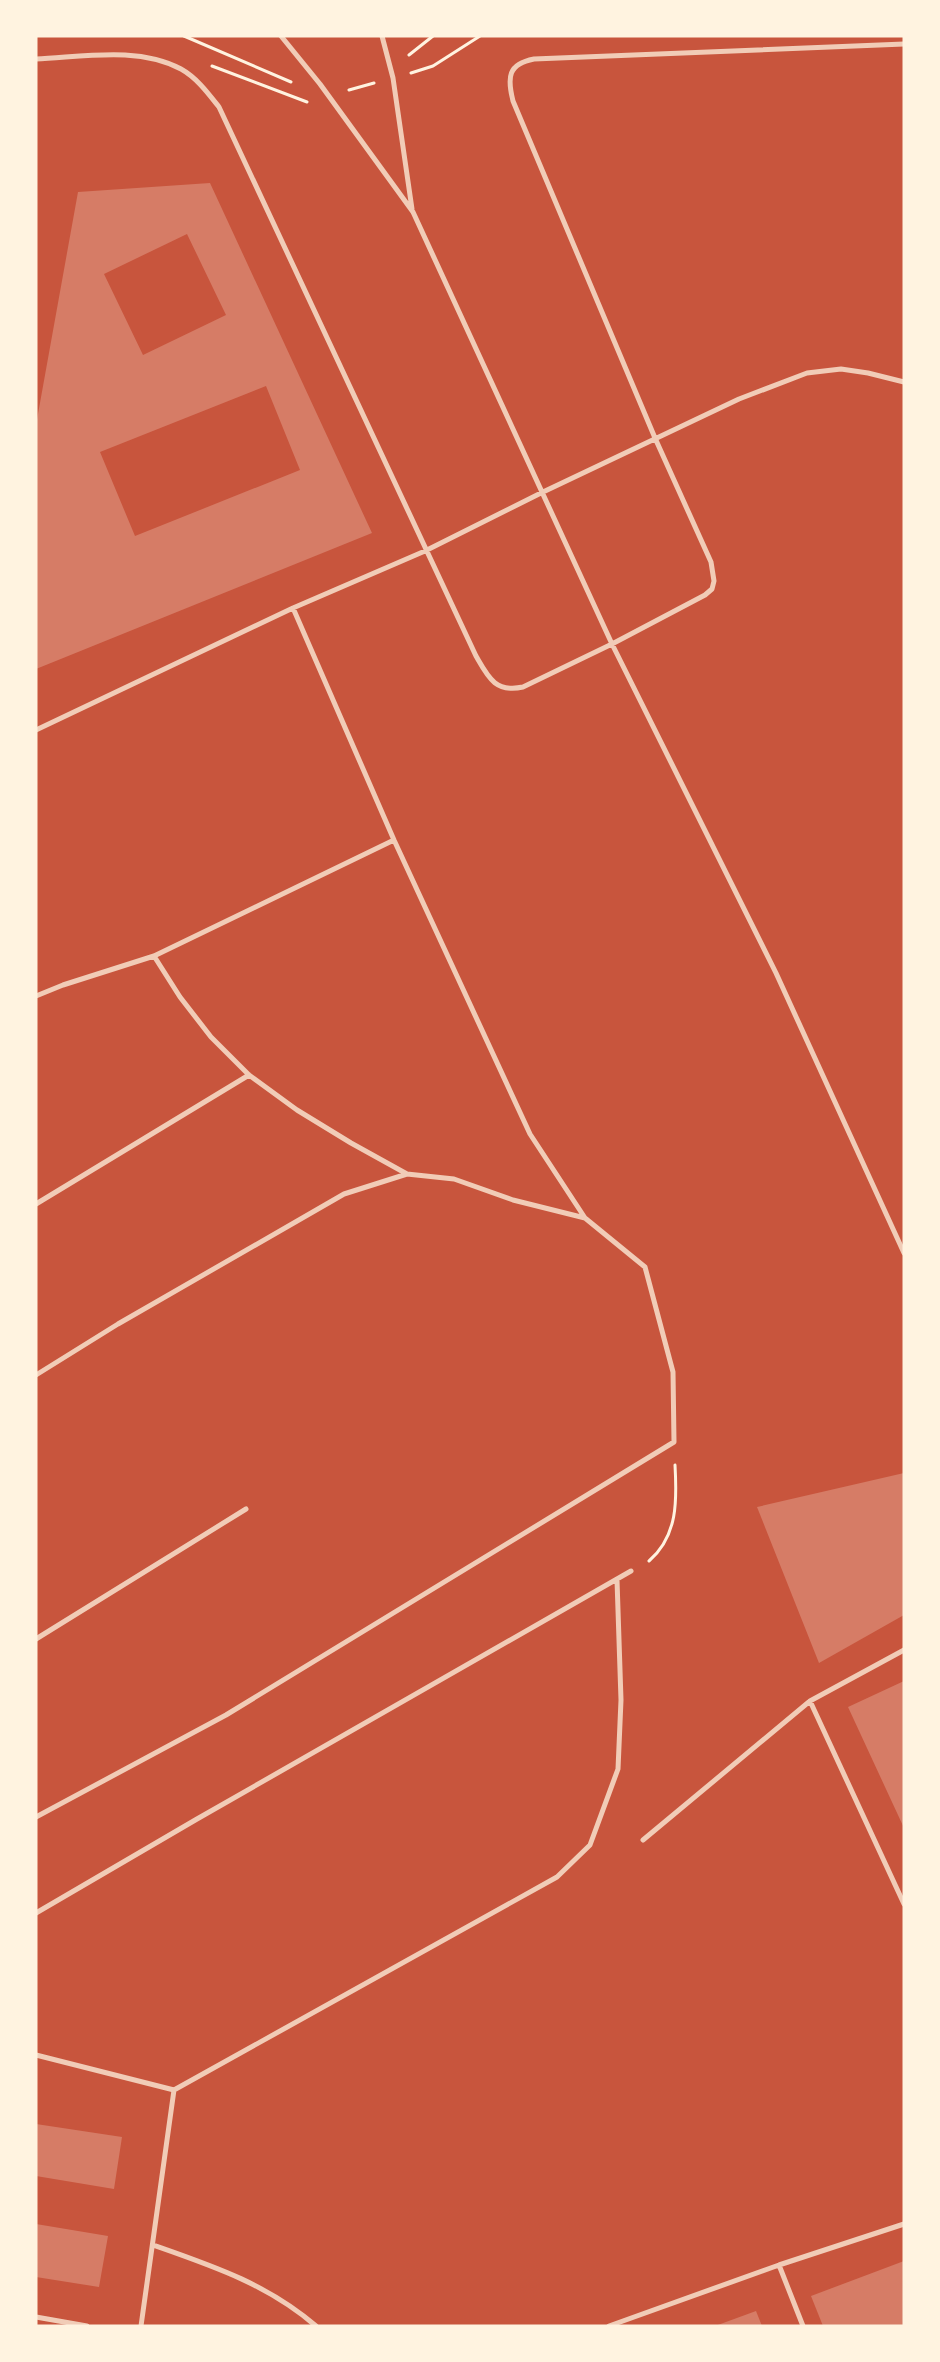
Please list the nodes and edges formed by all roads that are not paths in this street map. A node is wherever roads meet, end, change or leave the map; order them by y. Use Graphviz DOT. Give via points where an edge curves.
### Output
graph roads {
  1 [pos="281,36"];
  2 [pos="382,36"];
  3 [pos="904,44"];
  4 [pos="36,59"];
  5 [pos="413,212"];
  6 [pos="904,382"];
  7 [pos="655,438"];
  8 [pos="543,492"];
  9 [pos="425,551"];
  10 [pos="293,608"];
  11 [pos="612,644"];
  12 [pos="36,730"];
  13 [pos="394,840"];
  14 [pos="154,956"];
  15 [pos="36,996"];
  16 [pos="249,1075"];
  17 [pos="407,1174"];
  18 [pos="36,1204"];
  19 [pos="585,1218"];
  20 [pos="904,1253"];
  21 [pos="36,1375"];
  22 [pos="246,1509"];
  23 [pos="631,1572"];
  24 [pos="617,1580"];
  25 [pos="36,1639"];
  26 [pos="904,1650"];
  27 [pos="810,1701"];
  28 [pos="36,1817"];
  29 [pos="643,1840"];
  30 [pos="904,1904"];
  31 [pos="36,1913"];
  32 [pos="36,2055"];
  33 [pos="174,2090"];
  34 [pos="904,2224"];
  35 [pos="153,2245"];
  36 [pos="779,2264"];
  37 [pos="36,2316"];
  38 [pos="87,2326"];
  39 [pos="141,2326"];
  40 [pos="316,2326"];
  41 [pos="609,2326"];
  42 [pos="803,2326"];
  1 -- 5 [label="street"];
  2 -- 5 [label="street"];
  3 -- 7 [label="street" via="534,59 516,65 512,71 510,88 513,101"];
  4 -- 9 [label="street" via="133,55 162,62 182,70 201,85 219,107"];
  5 -- 8 [label="street"];
  6 -- 7 [label="street" via="841,369 807,373 739,399"];
  7 -- 8 [label="street"];
  7 -- 11 [label="street" via="712,562 714,580 706,595"];
  8 -- 9 [label="street"];
  8 -- 11 [label="street"];
  9 -- 10 [label="street"];
  9 -- 11 [label="street" via="476,656 489,678 502,687 524,687"];
  10 -- 12 [label="street"];
  10 -- 13 [label="street"];
  11 -- 20 [label="street" via="776,973"];
  13 -- 14 [label="street"];
  13 -- 19 [label="street" via="530,1134"];
  14 -- 15 [label="street"];
  14 -- 16 [label="street" via="180,998 211,1037"];
  16 -- 17 [label="street" via="297,1110"];
  16 -- 18 [label="street"];
  17 -- 19 [label="street" via="454,1179 513,1200"];
  17 -- 21 [label="street" via="344,1194"];
  19 -- 28 [label="street" via="645,1267 672,1372 674,1442 226,1715"];
  22 -- 25 [label="street"];
  23 -- 24 [label="street"];
  24 -- 31 [label="street"];
  24 -- 33 [label="street" via="621,1700 618,1769 590,1845 557,1878"];
  26 -- 27 [label="street"];
  27 -- 29 [label="street"];
  27 -- 30 [label="street"];
  32 -- 33 [label="street"];
  33 -- 35 [label="street"];
  34 -- 36 [label="street"];
  35 -- 39 [label="street"];
  35 -- 40 [label="street" via="238,2276 276,2296"];
  36 -- 41 [label="street"];
  36 -- 42 [label="street"];
  37 -- 38 [label="street"];
}
